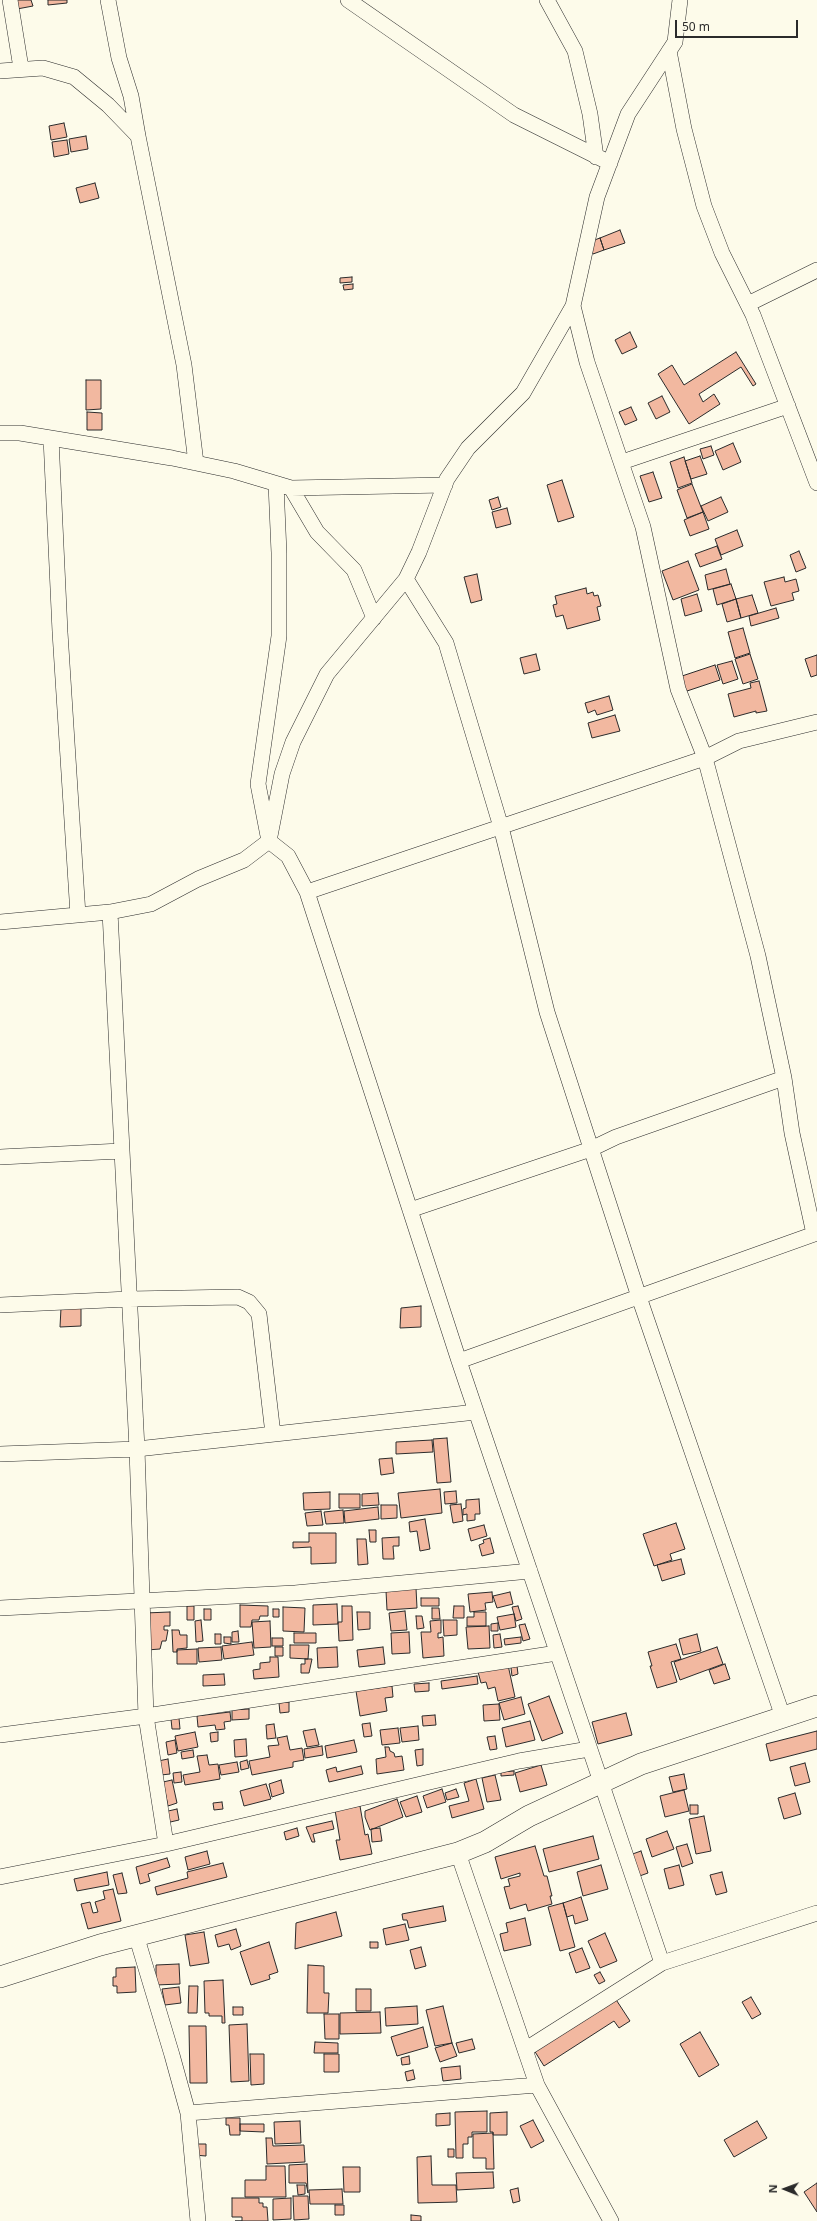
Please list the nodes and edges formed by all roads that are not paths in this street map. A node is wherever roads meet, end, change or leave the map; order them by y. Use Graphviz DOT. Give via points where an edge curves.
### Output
graph roads {
  1 [pos="10,0"];
  2 [pos="108,0"];
  3 [pos="348,0"];
  4 [pos="547,0"];
  5 [pos="680,0"];
  6 [pos="669,52"];
  7 [pos="21,68"];
  8 [pos="0,71"];
  9 [pos="138,136"];
  10 [pos="603,160"];
  11 [pos="817,270"];
  12 [pos="748,304"];
  13 [pos="573,306"];
  14 [pos="788,406"];
  15 [pos="0,433"];
  16 [pos="51,438"];
  17 [pos="622,462"];
  18 [pos="196,463"];
  19 [pos="817,482"];
  20 [pos="276,484"];
  21 [pos="445,485"];
  22 [pos="291,488"];
  23 [pos="406,579"];
  24 [pos="374,618"];
  25 [pos="817,722"];
  26 [pos="705,758"];
  27 [pos="501,827"];
  28 [pos="269,841"];
  29 [pos="307,892"];
  30 [pos="110,912"];
  31 [pos="78,914"];
  32 [pos="0,922"];
  33 [pos="784,1078"];
  34 [pos="591,1149"];
  35 [pos="121,1151"];
  36 [pos="0,1158"];
  37 [pos="410,1210"];
  38 [pos="815,1234"];
  39 [pos="639,1297"];
  40 [pos="129,1299"];
  41 [pos="0,1305"];
  42 [pos="459,1360"];
  43 [pos="476,1412"];
  44 [pos="273,1434"];
  45 [pos="137,1449"];
  46 [pos="0,1454"];
  47 [pos="530,1571"];
  48 [pos="142,1600"];
  49 [pos="0,1608"];
  50 [pos="557,1653"];
  51 [pos="817,1706"];
  52 [pos="146,1716"];
  53 [pos="783,1717"];
  54 [pos="0,1735"];
  55 [pos="589,1749"];
  56 [pos="600,1782"];
  57 [pos="166,1844"];
  58 [pos="458,1853"];
  59 [pos="0,1877"];
  60 [pos="817,1912"];
  61 [pos="136,1935"];
  62 [pos="662,1963"];
  63 [pos="0,1977"];
  64 [pos="526,2049"];
  65 [pos="537,2085"];
  66 [pos="188,2113"];
  67 [pos="198,2221"];
  68 [pos="611,2221"];
  1 -- 7 [label="street"];
  2 -- 9 [label="street"];
  3 -- 10 [label="street" via="514,115"];
  4 -- 10 [label="street" via="575,51"];
  5 -- 6 [label="street" via="675,42"];
  6 -- 10 [label="street" via="628,114"];
  6 -- 12 [label="street" via="684,129 704,206 722,253"];
  7 -- 8 [label="street"];
  7 -- 9 [label="street" via="43,68 74,77 108,105"];
  9 -- 18 [label="street" via="184,365"];
  10 -- 13 [label="street"];
  11 -- 12 [label="street"];
  12 -- 14 [label="street"];
  13 -- 17 [label="street" via="587,362"];
  13 -- 21 [label="street" via="523,393 468,448"];
  14 -- 17 [label="street"];
  14 -- 19 [label="street"];
  15 -- 16 [label="street" via="20,432"];
  16 -- 18 [label="street"];
  16 -- 31 [label="street" via="60,632"];
  17 -- 26 [label="street" via="644,527 678,689"];
  18 -- 20 [label="street"];
  20 -- 22 [label="street"];
  20 -- 28 [label="street" via="279,636 258,784"];
  21 -- 22 [label="street"];
  21 -- 23 [label="street"];
  22 -- 24 [label="street" via="317,532 354,570"];
  23 -- 24 [label="street"];
  23 -- 27 [label="street" via="446,643"];
  24 -- 28 [label="street" via="327,674 293,742 282,774"];
  25 -- 26 [label="street" via="739,742"];
  26 -- 27 [label="street"];
  26 -- 33 [label="street" via="758,956"];
  27 -- 29 [label="street"];
  27 -- 34 [label="street" via="547,1012"];
  28 -- 29 [label="street" via="288,856"];
  28 -- 30 [label="street" via="244,860 198,879 151,904"];
  29 -- 37 [label="street"];
  30 -- 31 [label="street"];
  30 -- 35 [label="street"];
  31 -- 32 [label="street"];
  33 -- 34 [label="street" via="616,1137"];
  33 -- 38 [label="street" via="792,1134"];
  34 -- 37 [label="street"];
  34 -- 39 [label="street"];
  35 -- 36 [label="street"];
  35 -- 40 [label="street"];
  37 -- 42 [label="street"];
  38 -- 39 [label="street"];
  39 -- 42 [label="street"];
  39 -- 53 [label="street"];
  40 -- 41 [label="street"];
  40 -- 44 [label="street" via="238,1297 249,1302 259,1314"];
  40 -- 45 [label="street"];
  42 -- 43 [label="street"];
  43 -- 44 [label="street"];
  43 -- 47 [label="street"];
  44 -- 45 [label="street"];
  45 -- 46 [label="street"];
  45 -- 48 [label="street"];
  47 -- 48 [label="street" via="295,1593"];
  47 -- 50 [label="street"];
  48 -- 49 [label="street"];
  48 -- 52 [label="street"];
  50 -- 52 [label="street"];
  50 -- 55 [label="street"];
  51 -- 53 [label="street"];
  52 -- 54 [label="street"];
  52 -- 57 [label="street"];
  53 -- 56 [label="street" via="642,1764"];
  55 -- 56 [label="street"];
  55 -- 57 [label="street" via="519,1761"];
  56 -- 58 [label="street" via="529,1816 485,1842"];
  56 -- 62 [label="street"];
  57 -- 59 [label="street"];
  58 -- 61 [label="street"];
  58 -- 64 [label="street"];
  60 -- 62 [label="street"];
  61 -- 63 [label="street"];
  61 -- 66 [label="street"];
  62 -- 64 [label="street"];
  64 -- 65 [label="street"];
  65 -- 66 [label="street"];
  65 -- 68 [label="street"];
  66 -- 67 [label="street"];
}
